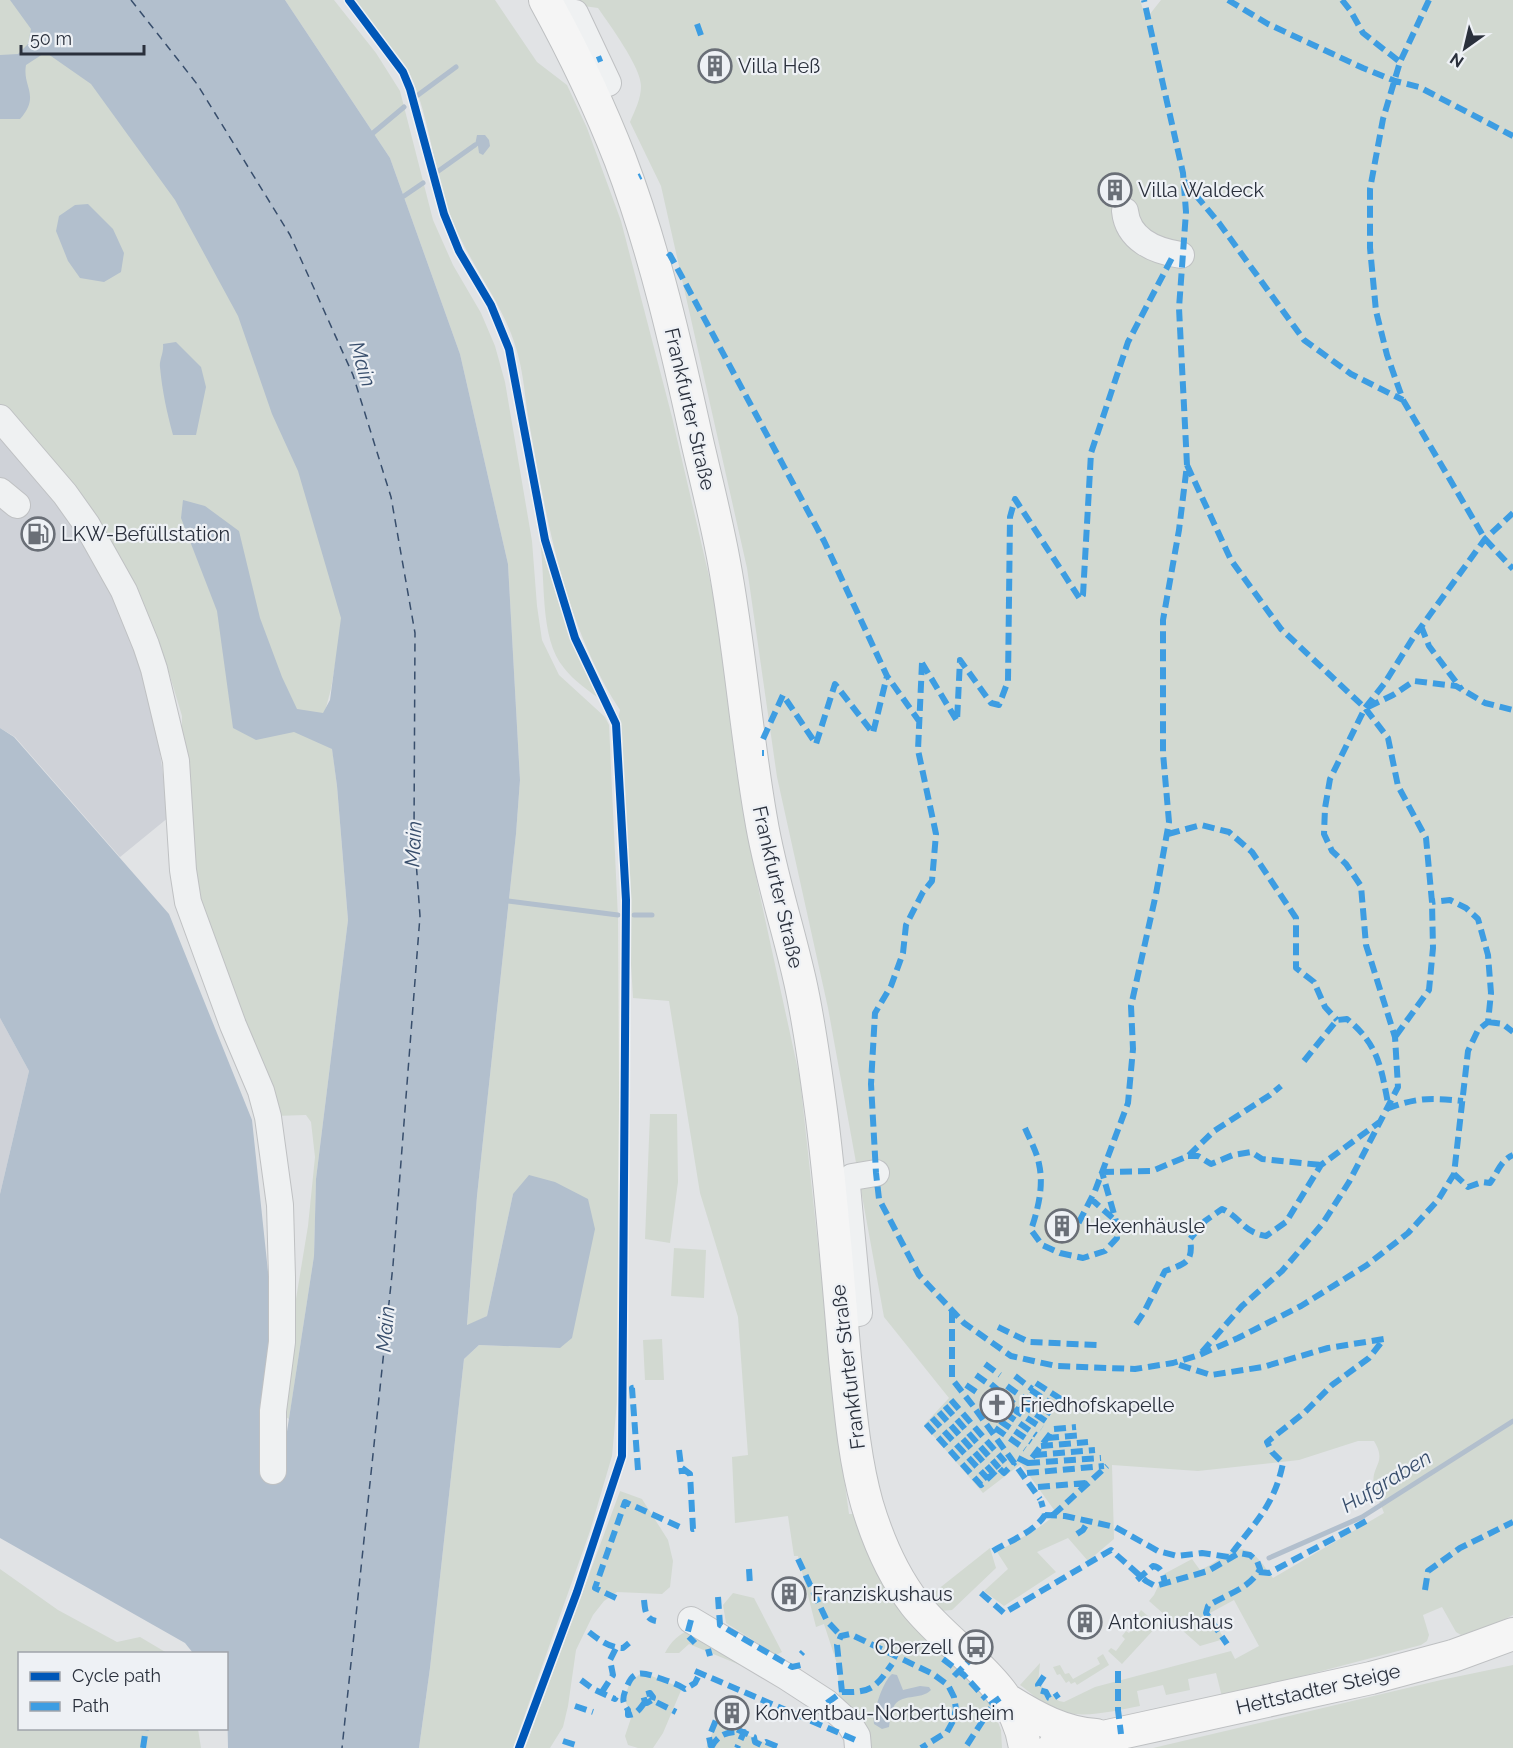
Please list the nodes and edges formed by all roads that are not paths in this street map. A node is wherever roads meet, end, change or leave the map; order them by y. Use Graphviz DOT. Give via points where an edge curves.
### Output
graph roads {
  1 [pos="548,5"];
  2 [pos="608,83"];
  3 [pos="1125,211"];
  4 [pos="1181,255"];
  5 [pos="0,418"];
  6 [pos="876,1173"];
  7 [pos="841,1316"];
  8 [pos="273,1472"];
  9 [pos="691,1620"];
  10 [pos="1513,1634"];
  11 [pos="1009,1701"];
  12 [pos="1110,1741"];
  13 [pos="858,1748"];
  14 [pos="1025,1748"];
  15 [pos="1053,1748"];
  1 -- 2 [label="lane" via="576,13"];
  1 -- 7 [label="main road, Frankfurter Straße" via="599,109 640,219 668,315 701,458 724,561 763,831 801,983 816,1073"];
  3 -- 4 [label="lane" via="1130,231 1138,238"];
  5 -- 8 [label="lane" via="87,525 124,591 154,669 176,761 188,902 268,1117 280,1205 282,1277"];
  6 -- 7 [label="lane" via="852,1177 847,1186 859,1313"];
  7 -- 11 [label="main road, Frankfurter Straße" via="857,1450 867,1502 883,1551 917,1607"];
  9 -- 13 [label="lane" via="826,1703 849,1723 857,1736"];
  10 -- 12 [label="main road, Hettstadter Steige" via="1454,1656"];
  11 -- 12 [label="main road, Hettstadter Steige" via="1039,1718"];
  11 -- 14 [label="main road, Frankfurter Straße"];
  12 -- 15 [label="main road, Hettstadter Steige"];
}
